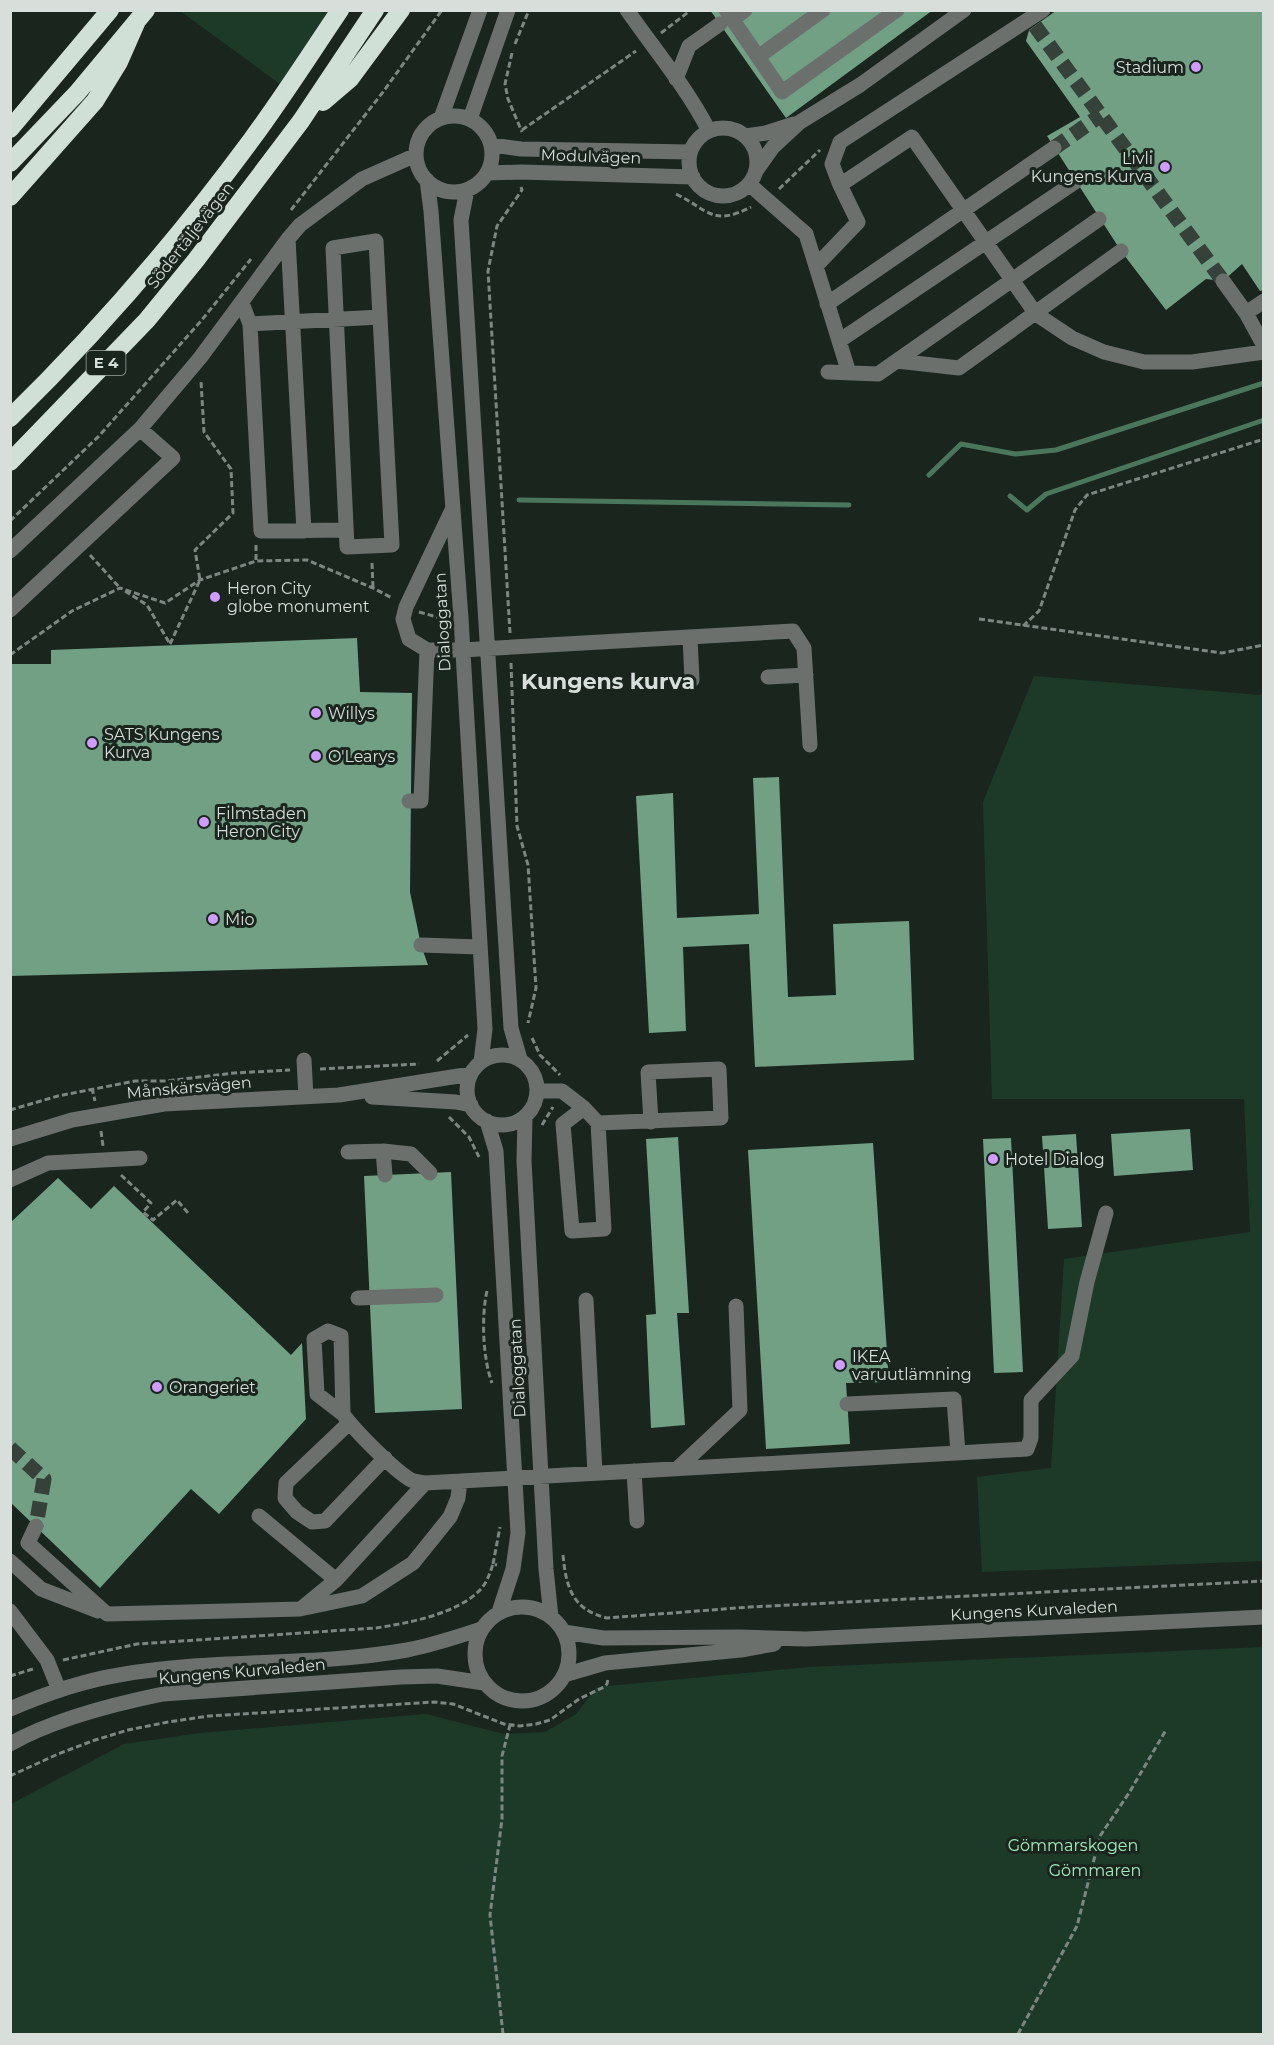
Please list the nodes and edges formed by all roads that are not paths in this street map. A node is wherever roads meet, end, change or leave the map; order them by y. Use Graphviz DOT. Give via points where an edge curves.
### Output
graph roads {
  1 [pos="110,10"];
  2 [pos="340,10"];
  3 [pos="375,10"];
  4 [pos="401,10"];
  5 [pos="480,10"];
  6 [pos="508,10"];
  7 [pos="745,10"];
  8 [pos="823,10"];
  9 [pos="897,10"];
  10 [pos="964,10"];
  11 [pos="1043,10"];
  12 [pos="634,13"];
  13 [pos="142,16"];
  14 [pos="726,18"];
  15 [pos="758,57"];
  16 [pos="676,79"];
  17 [pos="441,118"];
  18 [pos="470,119"];
  19 [pos="302,121"];
  20 [pos="800,122"];
  21 [pos="10,129"];
  22 [pos="709,131"];
  23 [pos="745,136"];
  24 [pos="492,145"];
  25 [pos="1054,148"];
  26 [pos="690,152"];
  27 [pos="417,155"];
  28 [pos="10,163"];
  29 [pos="487,173"];
  30 [pos="693,177"];
  31 [pos="752,178"];
  32 [pos="427,180"];
  33 [pos="1075,182"];
  34 [pos="840,185"];
  35 [pos="467,190"];
  36 [pos="10,197"];
  37 [pos="964,210"];
  38 [pos="1099,219"];
  39 [pos="288,239"];
  40 [pos="986,242"];
  41 [pos="1121,251"];
  42 [pos="816,266"];
  43 [pos="1012,279"];
  44 [pos="1223,281"];
  45 [pos="1263,301"];
  46 [pos="242,303"];
  47 [pos="827,304"];
  48 [pos="1246,313"];
  49 [pos="1036,314"];
  50 [pos="380,317"];
  51 [pos="337,320"];
  52 [pos="293,322"];
  53 [pos="250,324"];
  54 [pos="839,341"];
  55 [pos="1263,346"];
  56 [pos="1263,352"];
  57 [pos="897,361"];
  58 [pos="828,372"];
  59 [pos="849,373"];
  60 [pos="10,418"];
  61 [pos="140,429"];
  62 [pos="10,462"];
  63 [pos="453,507"];
  64 [pos="345,530"];
  65 [pos="304,531"];
  66 [pos="10,552"];
  67 [pos="10,610"];
  68 [pos="690,637"];
  69 [pos="488,648"];
  70 [pos="462,650"];
  71 [pos="427,651"];
  72 [pos="806,675"];
  73 [pos="768,677"];
  74 [pos="692,680"];
  75 [pos="810,745"];
  76 [pos="409,801"];
  77 [pos="421,945"];
  78 [pos="479,947"];
  79 [pos="520,1059"];
  80 [pos="304,1065"];
  81 [pos="476,1068"];
  82 [pos="538,1090"];
  83 [pos="339,1095"];
  84 [pos="306,1097"];
  85 [pos="471,1105"];
  86 [pos="584,1108"];
  87 [pos="525,1117"];
  88 [pos="487,1121"];
  89 [pos="651,1122"];
  90 [pos="598,1123"];
  91 [pos="10,1139"];
  92 [pos="383,1151"];
  93 [pos="348,1152"];
  94 [pos="140,1158"];
  95 [pos="430,1173"];
  96 [pos="385,1175"];
  97 [pos="10,1180"];
  98 [pos="1106,1213"];
  99 [pos="436,1295"];
  100 [pos="358,1298"];
  101 [pos="585,1300"];
  102 [pos="736,1306"];
  103 [pos="847,1404"];
  104 [pos="346,1418"];
  105 [pos="958,1453"];
  106 [pos="385,1458"];
  107 [pos="677,1468"];
  108 [pos="634,1471"];
  109 [pos="595,1473"];
  110 [pos="541,1476"];
  111 [pos="515,1477"];
  112 [pos="460,1481"];
  113 [pos="425,1483"];
  114 [pos="259,1516"];
  115 [pos="637,1521"];
  116 [pos="36,1526"];
  117 [pos="10,1561"];
  118 [pos="336,1580"];
  119 [pos="300,1609"];
  120 [pos="10,1611"];
  121 [pos="499,1612"];
  122 [pos="107,1614"];
  123 [pos="551,1617"];
  124 [pos="1263,1617"];
  125 [pos="482,1629"];
  126 [pos="564,1632"];
  127 [pos="806,1639"];
  128 [pos="564,1675"];
  129 [pos="484,1683"];
  130 [pos="59,1690"];
  131 [pos="10,1709"];
  132 [pos="10,1744"];
  1 -- 21 [label="highway"];
  2 -- 60 [label="highway" via="191,219 121,303"];
  3 -- 19 [label="highway, Södertäljevägen / E 4"];
  4 -- 19 [label="highway" via="350,79"];
  5 -- 17 [label="street"];
  6 -- 18 [label="street"];
  7 -- 14 [label="street"];
  8 -- 15 [label="street"];
  9 -- 15 [label="street" via="782,92"];
  10 -- 20 [label="street" via="860,85"];
  11 -- 34 [label="street" via="1033,23 840,142 832,164"];
  12 -- 16 [label="street"];
  13 -- 28 [label="highway" via="77,93"];
  13 -- 36 [label="highway" via="95,101"];
  14 -- 15 [label="street"];
  14 -- 16 [label="street" via="689,46"];
  16 -- 22 [label="street"];
  17 -- 18 [label="street"];
  17 -- 27 [label="street" via="419,140"];
  18 -- 24 [label="street" via="484,129"];
  19 -- 62 [label="highway, Södertäljevägen / E 4" via="147,320"];
  20 -- 23 [label="street"];
  20 -- 31 [label="street" via="773,147"];
  22 -- 23 [label="street" via="735,130"];
  22 -- 26 [label="street"];
  23 -- 31 [label="street" via="757,159"];
  24 -- 26 [label="street, Modulvägen"];
  24 -- 29 [label="street"];
  25 -- 37 [label="street"];
  26 -- 30 [label="street"];
  27 -- 32 [label="street"];
  27 -- 39 [label="street" via="362,179 300,225"];
  29 -- 30 [label="street, Modulvägen"];
  29 -- 35 [label="street"];
  30 -- 31 [label="street" via="708,193 720,196 741,191"];
  31 -- 42 [label="street" via="768,199 806,234"];
  32 -- 35 [label="street" via="453,192"];
  32 -- 63 [label="street, Dialoggatan"];
  33 -- 40 [label="street"];
  34 -- 37 [label="street" via="912,137"];
  34 -- 42 [label="street" via="858,222"];
  35 -- 69 [label="street" via="461,220"];
  37 -- 40 [label="street"];
  37 -- 47 [label="street"];
  38 -- 43 [label="street"];
  39 -- 46 [label="street"];
  39 -- 52 [label="street"];
  40 -- 43 [label="street"];
  40 -- 54 [label="street"];
  41 -- 49 [label="street"];
  42 -- 47 [label="street"];
  43 -- 49 [label="street"];
  43 -- 57 [label="street"];
  44 -- 48 [label="street"];
  45 -- 48 [label="street"];
  46 -- 53 [label="street"];
  46 -- 61 [label="street"];
  47 -- 54 [label="street"];
  48 -- 55 [label="street"];
  49 -- 56 [label="street" via="1072,338 1104,352 1144,362 1192,362"];
  49 -- 57 [label="street" via="959,368"];
  50 -- 51 [label="street"];
  50 -- 51 [label="street" via="376,241 333,248"];
  50 -- 64 [label="street" via="392,545 347,547"];
  51 -- 52 [label="street"];
  51 -- 64 [label="street"];
  52 -- 53 [label="street"];
  52 -- 65 [label="street"];
  53 -- 65 [label="street" via="261,531"];
  54 -- 59 [label="street"];
  57 -- 59 [label="street" via="878,374"];
  58 -- 59 [label="street"];
  61 -- 66 [label="street"];
  61 -- 67 [label="street" via="172,458"];
  63 -- 70 [label="street, Dialoggatan"];
  63 -- 71 [label="street" via="403,619 409,639"];
  64 -- 65 [label="street"];
  68 -- 69 [label="street"];
  68 -- 72 [label="street" via="794,631 804,648"];
  68 -- 74 [label="street"];
  69 -- 70 [label="street"];
  69 -- 79 [label="street" via="511,1028"];
  70 -- 71 [label="street"];
  70 -- 78 [label="street, Dialoggatan"];
  71 -- 76 [label="street" via="422,801"];
  72 -- 73 [label="street"];
  72 -- 75 [label="street"];
  77 -- 78 [label="street"];
  78 -- 81 [label="street, Dialoggatan" via="485,1029"];
  79 -- 81 [label="street" via="496,1055"];
  79 -- 82 [label="street" via="530,1067"];
  80 -- 84 [label="street"];
  81 -- 83 [label="street, Månskärsvägen"];
  81 -- 85 [label="street" via="468,1084"];
  82 -- 86 [label="street" via="562,1091"];
  82 -- 87 [label="street"];
  83 -- 84 [label="street, Månskärsvägen"];
  83 -- 85 [label="street, Månskärsvägen"];
  84 -- 91 [label="street, Månskärsvägen" via="164,1104 72,1120"];
  85 -- 88 [label="street"];
  86 -- 90 [label="street"];
  86 -- 90 [label="street" via="563,1124 572,1231 604,1229"];
  87 -- 88 [label="street" via="500,1125"];
  87 -- 110 [label="street, Dialoggatan" via="523,1148"];
  88 -- 111 [label="street, Dialoggatan" via="496,1151"];
  89 -- 89 [label="street" via="721,1118 719,1069 648,1072"];
  89 -- 90 [label="street"];
  92 -- 93 [label="street"];
  92 -- 95 [label="street" via="411,1154"];
  92 -- 96 [label="street"];
  94 -- 97 [label="street" via="48,1163"];
  98 -- 105 [label="street" via="1072,1356 1031,1400 1031,1438 1027,1449"];
  99 -- 100 [label="street"];
  101 -- 109 [label="street"];
  102 -- 107 [label="street" via="740,1410"];
  103 -- 105 [label="street" via="954,1399"];
  104 -- 104 [label="street" via="317,1394 314,1339 328,1330 341,1336"];
  104 -- 106 [label="street"];
  104 -- 106 [label="street" via="286,1483 285,1498 297,1512 312,1522 325,1521"];
  105 -- 107 [label="street"];
  106 -- 113 [label="street" via="412,1480"];
  107 -- 108 [label="street"];
  108 -- 109 [label="street"];
  108 -- 115 [label="street"];
  109 -- 110 [label="street"];
  110 -- 111 [label="street"];
  110 -- 123 [label="street, Dialoggatan"];
  111 -- 112 [label="street"];
  111 -- 121 [label="street, Dialoggatan" via="517,1551"];
  112 -- 113 [label="street"];
  112 -- 119 [label="street" via="450,1517 412,1563 362,1596"];
  113 -- 118 [label="street"];
  114 -- 118 [label="street"];
  116 -- 122 [label="street" via="28,1544"];
  117 -- 122 [label="street" via="41,1589"];
  118 -- 119 [label="street"];
  119 -- 122 [label="street"];
  120 -- 130 [label="street" via="47,1659"];
  121 -- 123 [label="street" via="526,1607"];
  121 -- 125 [label="street"];
  123 -- 126 [label="street"];
  124 -- 127 [label="street, Kungens Kurvaleden"];
  125 -- 129 [label="street" via="474,1656"];
  125 -- 130 [label="street, Kungens Kurvaleden" via="433,1645 372,1655 157,1670"];
  126 -- 127 [label="street, Kungens Kurvaleden" via="603,1638"];
  126 -- 128 [label="street" via="569,1654"];
  127 -- 128 [label="street, Kungens Kurvaleden" via="741,1650 605,1663"];
  128 -- 129 [label="street" via="548,1693 526,1701 496,1694"];
  129 -- 132 [label="street, Kungens Kurvaleden" via="437,1676 401,1677 163,1694 89,1712"];
  130 -- 131 [label="street, Kungens Kurvaleden"];
}
